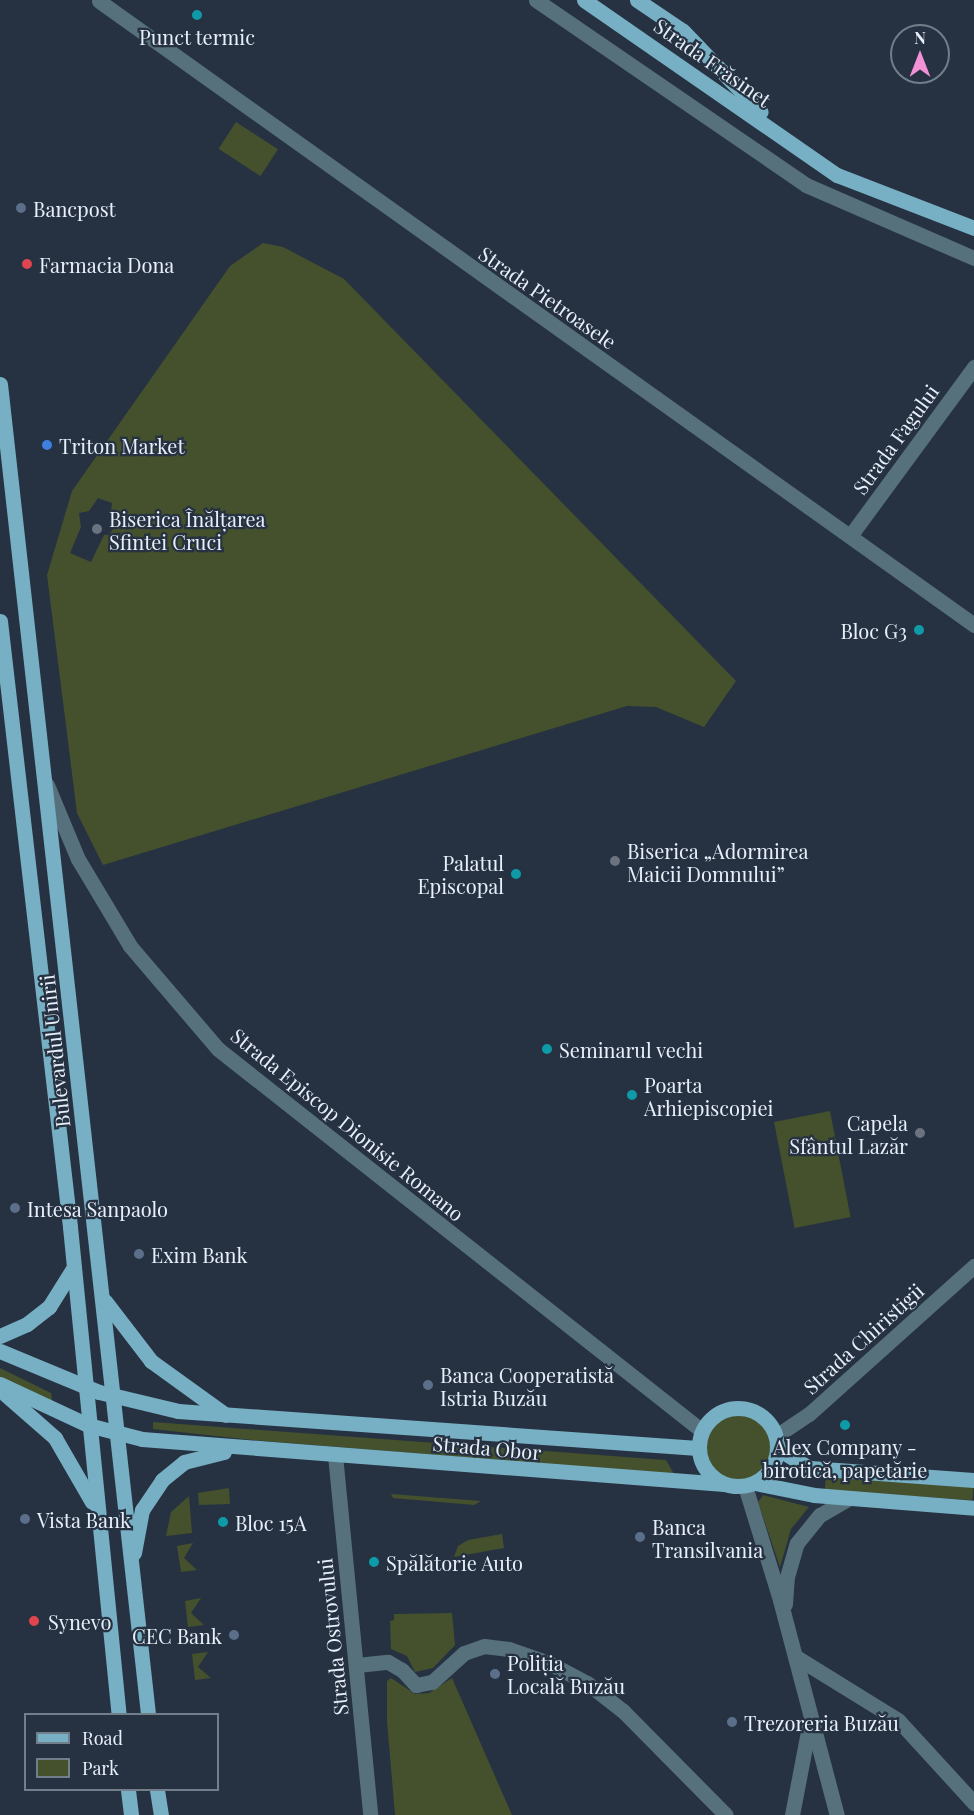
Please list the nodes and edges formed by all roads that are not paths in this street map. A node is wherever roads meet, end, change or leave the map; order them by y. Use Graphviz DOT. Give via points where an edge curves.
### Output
graph roads {
  1 [pos="536,0"];
  2 [pos="584,0"];
  3 [pos="637,0"];
  4 [pos="99,1"];
  5 [pos="788,140"];
  6 [pos="974,228"];
  7 [pos="974,258"];
  8 [pos="974,367"];
  9 [pos="0,384"];
  10 [pos="850,536"];
  11 [pos="0,621"];
  12 [pos="974,625"];
  13 [pos="47,784"];
  14 [pos="974,1266"];
  15 [pos="74,1267"];
  16 [pos="104,1299"];
  17 [pos="0,1336"];
  18 [pos="0,1351"];
  19 [pos="0,1384"];
  20 [pos="85,1387"];
  21 [pos="0,1391"];
  22 [pos="112,1396"];
  23 [pos="229,1416"];
  24 [pos="88,1425"];
  25 [pos="702,1431"];
  26 [pos="117,1434"];
  27 [pos="777,1442"];
  28 [pos="246,1448"];
  29 [pos="698,1448"];
  30 [pos="335,1455"];
  31 [pos="974,1480"];
  32 [pos="724,1484"];
  33 [pos="750,1484"];
  34 [pos="850,1498"];
  35 [pos="974,1508"];
  36 [pos="97,1513"];
  37 [pos="131,1577"];
  38 [pos="784,1616"];
  39 [pos="796,1657"];
  40 [pos="357,1665"];
  41 [pos="119,1713"];
  42 [pos="148,1713"];
  43 [pos="811,1719"];
  44 [pos="128,1791"];
  45 [pos="158,1791"];
  46 [pos="974,1803"];
  47 [pos="131,1815"];
  48 [pos="161,1815"];
  49 [pos="370,1815"];
  50 [pos="726,1815"];
  51 [pos="792,1815"];
  52 [pos="837,1815"];
  1 -- 7 [label="street" via="806,184"];
  2 -- 5 [label="main road, Strada Frăsinet"];
  3 -- 5 [label="main road, Strada Frăsinet" via="683,32"];
  4 -- 10 [label="street, Strada Pietroasele"];
  5 -- 6 [label="main road, Strada Frăsinet" via="855,184"];
  8 -- 10 [label="street, Strada Fagului"];
  9 -- 13 [label="main road, Bulevardul Unirii"];
  10 -- 12 [label="street, Strada Pietroasele"];
  11 -- 15 [label="main road, Bulevardul Unirii"];
  13 -- 16 [label="main road, Bulevardul Unirii"];
  13 -- 25 [label="street, Strada Episcop Dionisie Romano" via="78,859 130,946 218,1049"];
  14 -- 27 [label="street, Strada Chiristigii"];
  15 -- 17 [label="main road" via="49,1307 27,1324"];
  15 -- 20 [label="main road, Bulevardul Unirii"];
  16 -- 22 [label="main road, Bulevardul Unirii"];
  16 -- 23 [label="main road" via="151,1361"];
  18 -- 20 [label="main road, Strada Obor"];
  19 -- 24 [label="main road, Strada Obor"];
  20 -- 22 [label="main road, Strada Obor"];
  20 -- 24 [label="main road, Bulevardul Unirii"];
  21 -- 36 [label="main road" via="55,1438 77,1471"];
  22 -- 23 [label="main road, Strada Obor" via="155,1407"];
  22 -- 26 [label="main road, Bulevardul Unirii"];
  23 -- 29 [label="main road, Strada Obor"];
  24 -- 26 [label="main road, Strada Obor"];
  24 -- 36 [label="main road, Bulevardul Unirii"];
  25 -- 27 [label="main road" via="714,1415 743,1408 764,1417"];
  25 -- 29 [label="main road"];
  26 -- 28 [label="main road, Strada Obor"];
  26 -- 37 [label="main road, Bulevardul Unirii"];
  27 -- 31 [label="main road" via="810,1467"];
  27 -- 33 [label="main road" via="771,1469"];
  28 -- 30 [label="main road, Strada Obor"];
  28 -- 37 [label="main road" via="184,1462 162,1480 142,1510"];
  29 -- 32 [label="main road" via="706,1470"];
  30 -- 32 [label="main road, Strada Obor"];
  30 -- 40 [label="street, Strada Ostrovului"];
  32 -- 33 [label="main road"];
  33 -- 34 [label="main road"];
  33 -- 38 [label="street"];
  34 -- 35 [label="main road"];
  34 -- 38 [label="street" via="820,1515 797,1543 787,1577"];
  36 -- 41 [label="main road, Bulevardul Unirii"];
  37 -- 42 [label="main road, Bulevardul Unirii"];
  38 -- 39 [label="street"];
  39 -- 43 [label="street"];
  39 -- 46 [label="street" via="898,1720"];
  40 -- 49 [label="street, Strada Ostrovului"];
  40 -- 50 [label="street" via="388,1662 416,1685 432,1682 464,1653 484,1646 509,1649 549,1664 587,1683 623,1711"];
  43 -- 51 [label="street"];
  43 -- 52 [label="street"];
  44 -- 47 [label="main road"];
  45 -- 48 [label="main road"];
}
